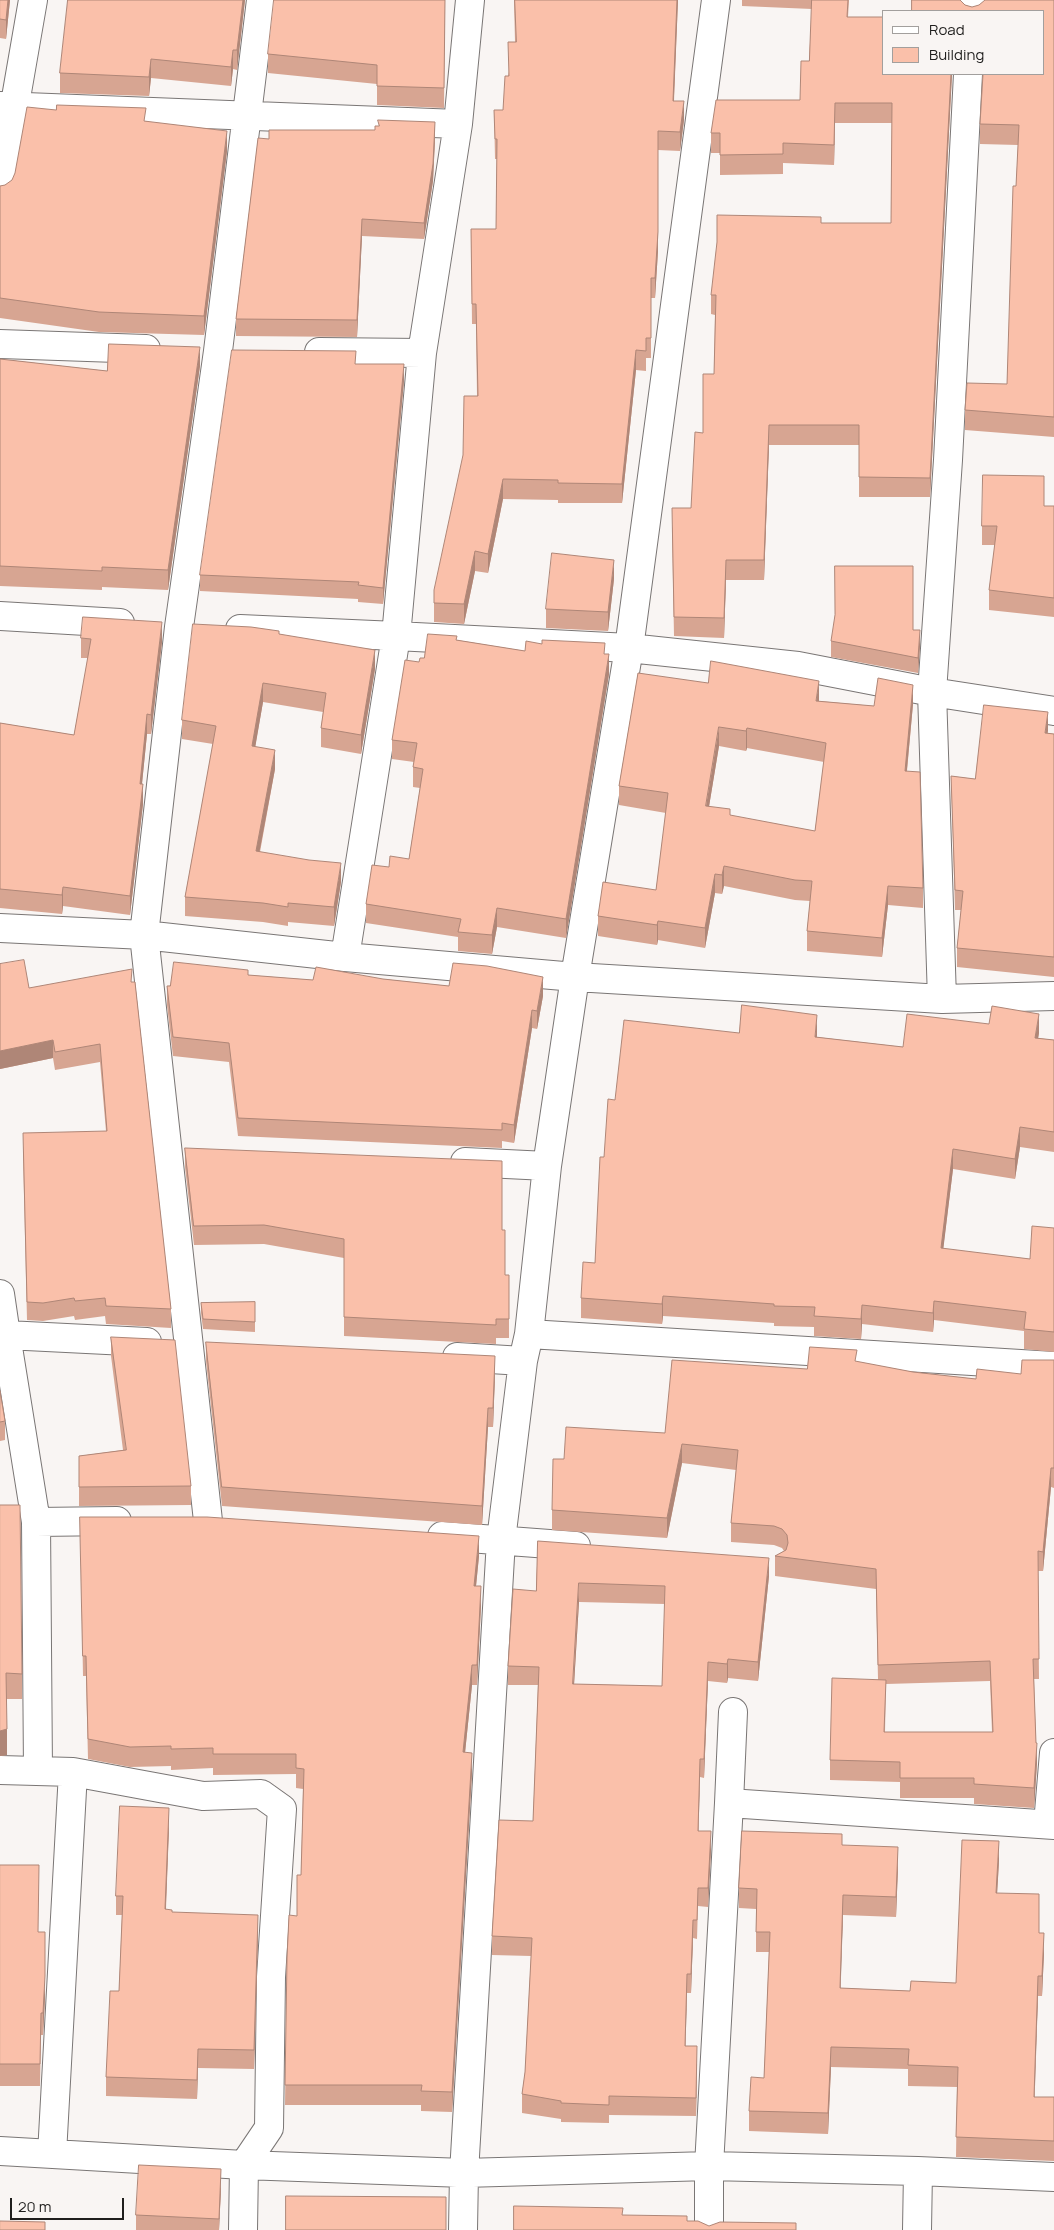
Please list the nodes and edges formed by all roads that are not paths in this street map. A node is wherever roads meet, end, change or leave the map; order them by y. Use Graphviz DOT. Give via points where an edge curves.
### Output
graph roads {
  1 [pos="33,0"];
  2 [pos="261,0"];
  3 [pos="470,0"];
  4 [pos="716,0"];
  5 [pos="968,75"];
  6 [pos="7,106"];
  7 [pos="247,116"];
  8 [pos="458,124"];
  9 [pos="0,190"];
  10 [pos="0,344"];
  11 [pos="218,351"];
  12 [pos="247,352"];
  13 [pos="296,352"];
  14 [pos="422,353"];
  15 [pos="0,616"];
  16 [pos="162,626"];
  17 [pos="396,636"];
  18 [pos="629,648"];
  19 [pos="932,692"];
  20 [pos="1054,711"];
  21 [pos="0,928"];
  22 [pos="144,935"];
  23 [pos="345,957"];
  24 [pos="575,977"];
  25 [pos="1054,996"];
  26 [pos="942,999"];
  27 [pos="438,1161"];
  28 [pos="547,1166"];
  29 [pos="0,1294"];
  30 [pos="529,1334"];
  31 [pos="6,1335"];
  32 [pos="188,1344"];
  33 [pos="218,1345"];
  34 [pos="435,1356"];
  35 [pos="523,1360"];
  36 [pos="1054,1366"];
  37 [pos="208,1520"];
  38 [pos="141,1521"];
  39 [pos="179,1521"];
  40 [pos="36,1522"];
  41 [pos="237,1522"];
  42 [pos="414,1534"];
  43 [pos="502,1540"];
  44 [pos="598,1548"];
  45 [pos="733,1712"];
  46 [pos="1054,1753"];
  47 [pos="0,1770"];
  48 [pos="38,1771"];
  49 [pos="73,1772"];
  50 [pos="729,1803"];
  51 [pos="1051,1824"];
  52 [pos="0,2151"];
  53 [pos="52,2154"];
  54 [pos="244,2165"];
  55 [pos="709,2166"];
  56 [pos="918,2171"];
  57 [pos="464,2174"];
  58 [pos="1054,2177"];
  59 [pos="243,2230"];
  60 [pos="464,2230"];
  61 [pos="709,2230"];
  62 [pos="916,2230"];
  1 -- 6 [label="street"];
  2 -- 7 [label="street"];
  3 -- 8 [label="street"];
  4 -- 18 [label="street"];
  5 -- 19 [label="street"];
  6 -- 7 [label="street"];
  6 -- 9 [label="street"];
  7 -- 8 [label="street"];
  7 -- 11 [label="street"];
  8 -- 14 [label="street"];
  10 -- 11 [label="street"];
  11 -- 12 [label="street"];
  11 -- 16 [label="street"];
  13 -- 14 [label="street"];
  14 -- 17 [label="street"];
  15 -- 16 [label="street"];
  16 -- 17 [label="street"];
  16 -- 22 [label="street"];
  17 -- 18 [label="street"];
  17 -- 23 [label="street"];
  18 -- 19 [label="street" via="798,666"];
  18 -- 24 [label="street"];
  19 -- 20 [label="street"];
  19 -- 26 [label="street"];
  21 -- 22 [label="street"];
  22 -- 23 [label="street"];
  22 -- 32 [label="street" via="179,1149"];
  23 -- 24 [label="street"];
  24 -- 26 [label="street"];
  24 -- 28 [label="street"];
  25 -- 26 [label="street"];
  27 -- 28 [label="street"];
  28 -- 30 [label="street"];
  29 -- 31 [label="street"];
  30 -- 35 [label="street"];
  30 -- 36 [label="street"];
  31 -- 32 [label="street"];
  31 -- 40 [label="street"];
  32 -- 33 [label="street"];
  32 -- 37 [label="street"];
  34 -- 35 [label="street"];
  35 -- 43 [label="street"];
  37 -- 39 [label="street"];
  37 -- 41 [label="street"];
  38 -- 40 [label="street"];
  40 -- 48 [label="street"];
  42 -- 43 [label="street"];
  43 -- 44 [label="street"];
  43 -- 57 [label="street"];
  45 -- 50 [label="street"];
  46 -- 51 [label="street"];
  47 -- 48 [label="street"];
  48 -- 49 [label="street"];
  49 -- 53 [label="street"];
  49 -- 54 [label="street" via="203,1796 261,1794 282,1809 271,1977 269,2128"];
  50 -- 51 [label="street"];
  50 -- 55 [label="street"];
  52 -- 53 [label="street"];
  53 -- 54 [label="street"];
  54 -- 57 [label="street"];
  54 -- 59 [label="street"];
  55 -- 56 [label="street"];
  55 -- 57 [label="street"];
  55 -- 61 [label="street"];
  56 -- 58 [label="street"];
  56 -- 62 [label="street"];
  57 -- 60 [label="street"];
}
